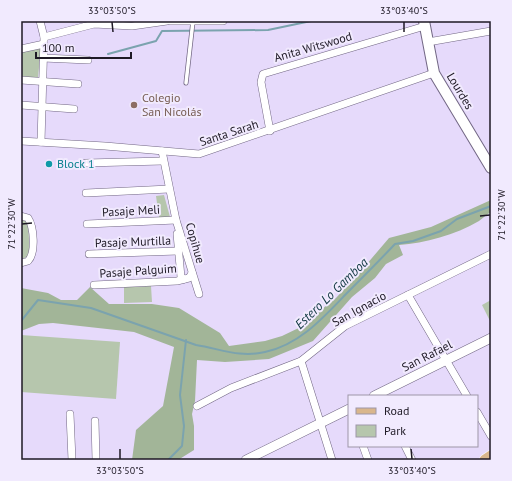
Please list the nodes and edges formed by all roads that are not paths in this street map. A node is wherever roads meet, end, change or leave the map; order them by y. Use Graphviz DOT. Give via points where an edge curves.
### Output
graph roads {
  1 [pos="40,21"];
  2 [pos="102,21"];
  3 [pos="168,21"];
  4 [pos="193,21"];
  5 [pos="224,21"];
  6 [pos="94,24"];
  7 [pos="425,24"];
  8 [pos="491,31"];
  9 [pos="44,40"];
  10 [pos="428,42"];
  11 [pos="21,49"];
  12 [pos="43,58"];
  13 [pos="88,60"];
  14 [pos="434,73"];
  15 [pos="21,80"];
  16 [pos="42,81"];
  17 [pos="78,84"];
  18 [pos="186,84"];
  19 [pos="21,105"];
  20 [pos="42,106"];
  21 [pos="74,109"];
  22 [pos="270,131"];
  23 [pos="21,141"];
  24 [pos="41,142"];
  25 [pos="162,151"];
  26 [pos="163,161"];
  27 [pos="86,163"];
  28 [pos="491,168"];
  29 [pos="169,189"];
  30 [pos="86,193"];
  31 [pos="21,216"];
  32 [pos="176,220"];
  33 [pos="87,224"];
  34 [pos="178,251"];
  35 [pos="89,254"];
  36 [pos="491,254"];
  37 [pos="21,263"];
  38 [pos="192,273"];
  39 [pos="184,278"];
  40 [pos="94,285"];
  41 [pos="198,294"];
  42 [pos="408,295"];
  43 [pos="491,338"];
  44 [pos="446,360"];
  45 [pos="301,361"];
  46 [pos="376,395"];
  47 [pos="466,395"];
  48 [pos="197,406"];
  49 [pos="348,410"];
  50 [pos="70,414"];
  51 [pos="478,414"];
  52 [pos="95,421"];
  53 [pos="321,423"];
  54 [pos="491,436"];
  55 [pos="363,447"];
  56 [pos="405,447"];
  57 [pos="265,456"];
  58 [pos="491,456"];
  59 [pos="72,460"];
  60 [pos="96,460"];
  61 [pos="246,460"];
  62 [pos="332,460"];
  63 [pos="368,460"];
  64 [pos="412,460"];
  65 [pos="485,460"];
  1 -- 9 [label="street"];
  2 -- 6 [label="street"];
  3 -- 4 [label="street"];
  3 -- 6 [label="street" via="132,26"];
  4 -- 5 [label="street"];
  4 -- 18 [label="lane"];
  6 -- 9 [label="street"];
  7 -- 10 [label="main road, Lourdes"];
  7 -- 22 [label="street, Anita Witswood" via="263,74 261,82"];
  8 -- 10 [label="street"];
  9 -- 11 [label="street"];
  9 -- 12 [label="street"];
  10 -- 14 [label="main road, Lourdes"];
  12 -- 13 [label="street"];
  12 -- 16 [label="street"];
  14 -- 22 [label="street, Santa Sarah"];
  14 -- 28 [label="main road, Lourdes"];
  15 -- 16 [label="street"];
  16 -- 17 [label="street"];
  16 -- 20 [label="street"];
  19 -- 20 [label="street"];
  20 -- 21 [label="street"];
  20 -- 24 [label="street"];
  22 -- 25 [label="street, Santa Sarah" via="199,154"];
  23 -- 24 [label="street, Santa Sarah"];
  24 -- 25 [label="street, Santa Sarah"];
  25 -- 26 [label="street, Copihue"];
  26 -- 27 [label="street"];
  26 -- 29 [label="street, Copihue"];
  29 -- 30 [label="street"];
  29 -- 32 [label="street, Copihue"];
  31 -- 37 [label="street" via="28,218 31,223 33,253 28,261"];
  32 -- 33 [label="street, Pasaje Meli"];
  32 -- 34 [label="street, Copihue"];
  32 -- 38 [label="street, Copihue"];
  34 -- 35 [label="street, Pasaje Murtilla"];
  34 -- 39 [label="street, Copihue" via="180,275"];
  36 -- 42 [label="street, San Ignacio"];
  38 -- 39 [label="street, Copihue" via="189,278"];
  38 -- 41 [label="street"];
  39 -- 40 [label="street, Pasaje Palguim" via="177,281"];
  42 -- 44 [label="street"];
  42 -- 45 [label="street, San Ignacio" via="345,326"];
  43 -- 44 [label="street, San Rafael"];
  44 -- 46 [label="street, San Rafael"];
  44 -- 47 [label="street"];
  45 -- 48 [label="street, San Ignacio" via="231,388"];
  45 -- 53 [label="street"];
  49 -- 53 [label="street"];
  50 -- 59 [label="street"];
  51 -- 54 [label="street"];
  52 -- 60 [label="street"];
  53 -- 57 [label="street"];
  53 -- 62 [label="street"];
  55 -- 63 [label="street"];
  56 -- 64 [label="street"];
  57 -- 61 [label="street"];
  58 -- 65 [label="main road"];
}
